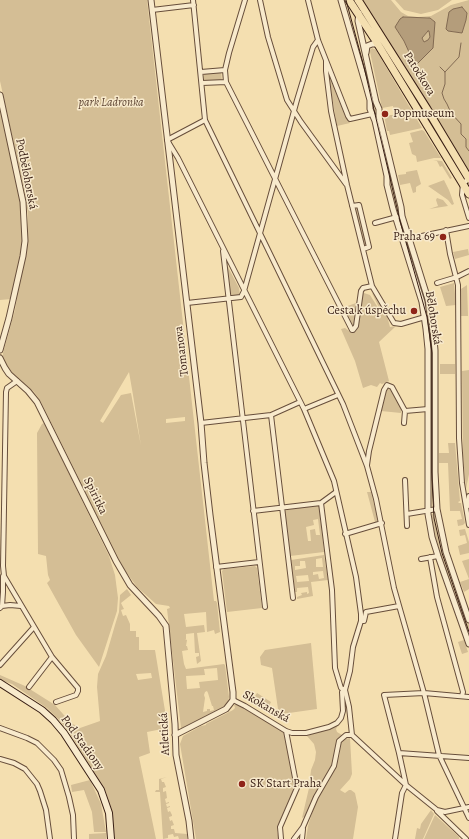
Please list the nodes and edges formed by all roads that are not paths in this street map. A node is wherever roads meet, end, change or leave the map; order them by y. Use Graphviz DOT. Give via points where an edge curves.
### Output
graph roads {
  1 [pos="151,0"];
  2 [pos="193,0"];
  3 [pos="245,0"];
  4 [pos="260,0"];
  5 [pos="308,0"];
  6 [pos="341,0"];
  7 [pos="349,0"];
  8 [pos="359,1"];
  9 [pos="194,5"];
  10 [pos="152,10"];
  11 [pos="359,14"];
  12 [pos="318,40"];
  13 [pos="378,44"];
  14 [pos="367,58"];
  15 [pos="326,61"];
  16 [pos="225,70"];
  17 [pos="202,72"];
  18 [pos="226,82"];
  19 [pos="202,83"];
  20 [pos="0,95"];
  21 [pos="428,109"];
  22 [pos="294,112"];
  23 [pos="372,114"];
  24 [pos="420,114"];
  25 [pos="206,120"];
  26 [pos="167,140"];
  27 [pos="275,179"];
  28 [pos="467,180"];
  29 [pos="347,185"];
  30 [pos="469,194"];
  31 [pos="396,217"];
  32 [pos="469,218"];
  33 [pos="375,223"];
  34 [pos="469,226"];
  35 [pos="446,230"];
  36 [pos="260,234"];
  37 [pos="409,238"];
  38 [pos="403,240"];
  39 [pos="222,246"];
  40 [pos="469,271"];
  41 [pos="457,277"];
  42 [pos="437,283"];
  43 [pos="372,286"];
  44 [pos="244,291"];
  45 [pos="228,298"];
  46 [pos="187,304"];
  47 [pos="425,318"];
  48 [pos="0,350"];
  49 [pos="0,358"];
  50 [pos="1,372"];
  51 [pos="9,374"];
  52 [pos="17,381"];
  53 [pos="338,394"];
  54 [pos="300,402"];
  55 [pos="304,409"];
  56 [pos="428,409"];
  57 [pos="405,411"];
  58 [pos="270,415"];
  59 [pos="242,418"];
  60 [pos="201,423"];
  61 [pos="404,423"];
  62 [pos="367,466"];
  63 [pos="405,480"];
  64 [pos="336,492"];
  65 [pos="469,492"];
  66 [pos="464,493"];
  67 [pos="469,496"];
  68 [pos="322,503"];
  69 [pos="282,507"];
  70 [pos="437,508"];
  71 [pos="427,510"];
  72 [pos="467,510"];
  73 [pos="253,511"];
  74 [pos="407,514"];
  75 [pos="469,522"];
  76 [pos="382,523"];
  77 [pos="408,526"];
  78 [pos="345,534"];
  79 [pos="438,556"];
  80 [pos="430,557"];
  81 [pos="421,559"];
  82 [pos="259,562"];
  83 [pos="2,566"];
  84 [pos="216,567"];
  85 [pos="332,596"];
  86 [pos="326,597"];
  87 [pos="293,598"];
  88 [pos="21,606"];
  89 [pos="399,606"];
  90 [pos="1,607"];
  91 [pos="265,607"];
  92 [pos="469,620"];
  93 [pos="360,621"];
  94 [pos="166,626"];
  95 [pos="34,627"];
  96 [pos="469,644"];
  97 [pos="52,657"];
  98 [pos="0,665"];
  99 [pos="0,684"];
  100 [pos="29,687"];
  101 [pos="345,690"];
  102 [pos="424,693"];
  103 [pos="462,696"];
  104 [pos="469,697"];
  105 [pos="233,700"];
  106 [pos="56,702"];
  107 [pos="0,728"];
  108 [pos="286,731"];
  109 [pos="175,735"];
  110 [pos="352,735"];
  111 [pos="399,752"];
  112 [pos="439,756"];
  113 [pos="469,758"];
  114 [pos="0,759"];
  115 [pos="406,785"];
  116 [pos="467,808"];
  117 [pos="437,810"];
  118 [pos="469,818"];
  119 [pos="303,827"];
  120 [pos="50,839"];
  121 [pos="74,839"];
  122 [pos="112,839"];
  123 [pos="191,839"];
  124 [pos="281,839"];
  125 [pos="294,839"];
  126 [pos="302,839"];
  127 [pos="394,839"];
  128 [pos="466,839"];
  1 -- 10 [label="street, Tomanova"];
  2 -- 9 [label="street"];
  3 -- 16 [label="street"];
  4 -- 22 [label="street" via="287,100"];
  5 -- 12 [label="street"];
  6 -- 23 [label="street, Bělohorská"];
  7 -- 11 [label="main road, Bělohorská"];
  8 -- 11 [label="street, Bělohorská"];
  8 -- 21 [label="main road, Patočkova"];
  9 -- 10 [label="street"];
  9 -- 17 [label="street"];
  10 -- 26 [label="street, Tomanova"];
  11 -- 13 [label="main road, Patočkova"];
  11 -- 14 [label="street, Bělohorská" via="358,21"];
  12 -- 15 [label="street"];
  12 -- 22 [label="street" via="313,47"];
  13 -- 14 [label="street" via="367,46"];
  13 -- 24 [label="main road, Patočkova"];
  14 -- 37 [label="street, Bělohorská" via="392,174"];
  15 -- 23 [label="street" via="350,119"];
  15 -- 29 [label="street" via="331,111"];
  16 -- 17 [label="street"];
  16 -- 18 [label="street"];
  17 -- 19 [label="street"];
  18 -- 19 [label="street"];
  18 -- 27 [label="street"];
  19 -- 25 [label="street"];
  20 -- 48 [label="street, Podbělohorská" via="23,202 25,240"];
  21 -- 24 [label="main road"];
  21 -- 28 [label="main road, Patočkova"];
  22 -- 27 [label="street"];
  22 -- 29 [label="street"];
  23 -- 31 [label="street, Bělohorská"];
  24 -- 28 [label="main road, Patočkova"];
  25 -- 26 [label="street"];
  25 -- 36 [label="street"];
  26 -- 39 [label="street, Skokanská"];
  26 -- 46 [label="street, Tomanova"];
  27 -- 36 [label="street"];
  27 -- 43 [label="street" via="352,330 356,326 361,291"];
  28 -- 30 [label="main road, Patočkova"];
  28 -- 32 [label="street" via="462,195"];
  29 -- 43 [label="street" via="352,206 359,204 369,247 363,249"];
  31 -- 33 [label="street"];
  31 -- 38 [label="street, Bělohorská"];
  34 -- 35 [label="street"];
  35 -- 37 [label="street"];
  35 -- 41 [label="street"];
  36 -- 44 [label="street"];
  36 -- 53 [label="street"];
  37 -- 38 [label="street"];
  37 -- 70 [label="street, Bělohorská" via="430,305 434,332"];
  38 -- 47 [label="street, Bělohorská"];
  39 -- 44 [label="street, Skokanská"];
  39 -- 45 [label="street"];
  40 -- 41 [label="street"];
  41 -- 42 [label="street"];
  41 -- 66 [label="street" via="459,438"];
  43 -- 47 [label="street" via="394,323 401,324"];
  44 -- 45 [label="street" via="241,297"];
  44 -- 54 [label="street, Skokanská"];
  45 -- 46 [label="street"];
  45 -- 59 [label="street"];
  46 -- 60 [label="street, Tomanova"];
  47 -- 56 [label="street, Bělohorská"];
  49 -- 51 [label="street, Spiritka"];
  50 -- 51 [label="street, Spiritka"];
  51 -- 52 [label="street, Spiritka"];
  52 -- 83 [label="street" via="7,388 6,392"];
  52 -- 94 [label="street, Spiritka" via="37,402 122,573"];
  53 -- 55 [label="street"];
  53 -- 62 [label="street"];
  54 -- 55 [label="street, Skokanská"];
  54 -- 58 [label="street"];
  55 -- 64 [label="street, Skokanská" via="323,452"];
  56 -- 57 [label="street"];
  56 -- 71 [label="street, Bělohorská"];
  57 -- 61 [label="street"];
  57 -- 62 [label="street" via="390,386 386,386"];
  58 -- 59 [label="street"];
  58 -- 69 [label="street"];
  59 -- 60 [label="street"];
  59 -- 73 [label="street"];
  60 -- 84 [label="street, Tomanova"];
  62 -- 76 [label="street"];
  63 -- 74 [label="street"];
  64 -- 68 [label="street"];
  64 -- 78 [label="street, Skokanská"];
  65 -- 66 [label="street"];
  66 -- 72 [label="street"];
  67 -- 72 [label="street"];
  68 -- 69 [label="street"];
  68 -- 85 [label="street"];
  69 -- 73 [label="street"];
  69 -- 87 [label="street"];
  70 -- 71 [label="street"];
  70 -- 92 [label="street, Bělohorská" via="446,552"];
  71 -- 74 [label="street"];
  71 -- 79 [label="street, Bělohorská"];
  72 -- 75 [label="street"];
  73 -- 82 [label="street"];
  74 -- 77 [label="street"];
  76 -- 78 [label="street"];
  76 -- 89 [label="street"];
  78 -- 93 [label="street, Skokanská" via="356,577"];
  79 -- 80 [label="street"];
  79 -- 96 [label="street, Bělohorská"];
  80 -- 81 [label="street"];
  80 -- 103 [label="street" via="437,597"];
  82 -- 84 [label="street"];
  82 -- 91 [label="street"];
  83 -- 88 [label="street" via="4,576"];
  83 -- 90 [label="street"];
  84 -- 105 [label="street, Tomanova"];
  85 -- 86 [label="street"];
  85 -- 101 [label="street" via="335,668 341,688"];
  88 -- 90 [label="street"];
  88 -- 95 [label="street"];
  89 -- 93 [label="street" via="366,612 364,621"];
  89 -- 102 [label="street"];
  93 -- 101 [label="street, Skokanská"];
  94 -- 109 [label="street, Atletická"];
  95 -- 97 [label="street"];
  95 -- 98 [label="street"];
  97 -- 100 [label="street"];
  97 -- 106 [label="street" via="78,690 76,695"];
  99 -- 122 [label="main road, Pod Stadiony" via="42,710 64,733 101,790 109,813"];
  101 -- 108 [label="street, Skokanská" via="342,692 341,718 333,725 306,733"];
  101 -- 110 [label="street"];
  102 -- 103 [label="street"];
  102 -- 111 [label="street" via="384,695"];
  102 -- 112 [label="street"];
  103 -- 104 [label="street"];
  105 -- 108 [label="street, Skokanská"];
  105 -- 109 [label="street, Skokanská" via="226,709"];
  107 -- 121 [label="street" via="37,743 61,770 73,815"];
  108 -- 124 [label="street" via="298,788 280,827"];
  109 -- 123 [label="street, Atletická"];
  110 -- 115 [label="street"];
  110 -- 119 [label="street" via="346,735 339,741 334,766 316,797"];
  111 -- 112 [label="street"];
  111 -- 115 [label="street"];
  112 -- 113 [label="street"];
  112 -- 116 [label="street"];
  114 -- 120 [label="street" via="25,769 37,784 46,810"];
  115 -- 117 [label="street"];
  115 -- 127 [label="street" via="402,793"];
  116 -- 117 [label="street" via="445,812"];
  116 -- 118 [label="street"];
  117 -- 128 [label="street"];
  119 -- 125 [label="street"];
  119 -- 126 [label="street"];
}
